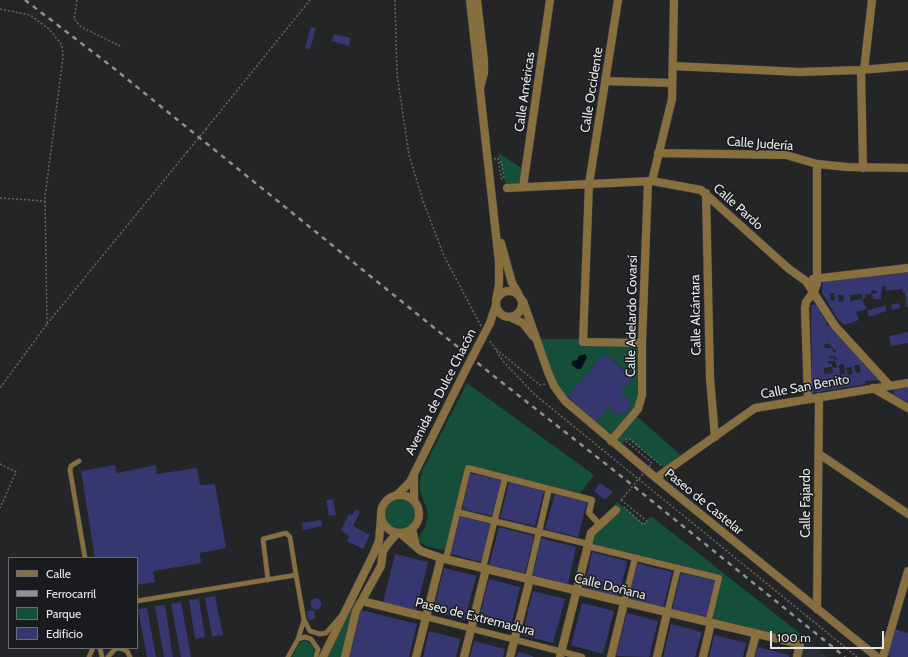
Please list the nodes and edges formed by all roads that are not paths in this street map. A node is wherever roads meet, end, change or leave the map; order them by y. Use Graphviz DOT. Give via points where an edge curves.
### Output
graph roads {
  1 [pos="470,0"];
  2 [pos="477,0"];
  3 [pos="550,0"];
  4 [pos="618,0"];
  5 [pos="674,0"];
  6 [pos="872,0"];
  7 [pos="673,66"];
  8 [pos="908,66"];
  9 [pos="862,70"];
  10 [pos="605,81"];
  11 [pos="672,83"];
  12 [pos="480,88"];
  13 [pos="658,153"];
  14 [pos="818,164"];
  15 [pos="863,168"];
  16 [pos="908,168"];
  17 [pos="650,181"];
  18 [pos="589,184"];
  19 [pos="505,188"];
  20 [pos="523,188"];
  21 [pos="706,193"];
  22 [pos="494,217"];
  23 [pos="908,268"];
  24 [pos="817,278"];
  25 [pos="806,281"];
  26 [pos="518,293"];
  27 [pos="814,293"];
  28 [pos="523,301"];
  29 [pos="496,303"];
  30 [pos="508,317"];
  31 [pos="490,322"];
  32 [pos="642,343"];
  33 [pos="539,347"];
  34 [pos="908,383"];
  35 [pos="888,385"];
  36 [pos="873,388"];
  37 [pos="819,397"];
  38 [pos="808,399"];
  39 [pos="908,408"];
  40 [pos="715,437"];
  41 [pos="611,441"];
  42 [pos="819,454"];
  43 [pos="79,462"];
  44 [pos="415,472"];
  45 [pos="506,478"];
  46 [pos="656,478"];
  47 [pos="550,489"];
  48 [pos="397,495"];
  49 [pos="414,500"];
  50 [pos="620,508"];
  51 [pos="458,512"];
  52 [pos="908,514"];
  53 [pos="381,517"];
  54 [pos="495,521"];
  55 [pos="600,525"];
  56 [pos="412,529"];
  57 [pos="539,532"];
  58 [pos="397,533"];
  59 [pos="588,545"];
  60 [pos="416,547"];
  61 [pos="374,553"];
  62 [pos="85,557"];
  63 [pos="443,558"];
  64 [pos="635,558"];
  65 [pos="485,568"];
  66 [pos="678,568"];
  67 [pos="908,571"];
  68 [pos="296,575"];
  69 [pos="529,579"];
  70 [pos="268,580"];
  71 [pos="576,591"];
  72 [pos="351,598"];
  73 [pos="138,601"];
  74 [pos="361,602"];
  75 [pos="624,603"];
  76 [pos="817,608"];
  77 [pos="344,613"];
  78 [pos="667,613"];
  79 [pos="426,617"];
  80 [pos="304,620"];
  81 [pos="710,623"];
  82 [pos="470,629"];
  83 [pos="756,634"];
  84 [pos="298,639"];
  85 [pos="514,640"];
  86 [pos="115,649"];
  87 [pos="121,649"];
  88 [pos="561,654"];
  89 [pos="108,657"];
  90 [pos="130,657"];
  91 [pos="288,657"];
  92 [pos="316,657"];
  93 [pos="323,657"];
  94 [pos="345,657"];
  95 [pos="416,657"];
  96 [pos="464,657"];
  97 [pos="510,657"];
  98 [pos="582,657"];
  99 [pos="611,657"];
  100 [pos="657,657"];
  101 [pos="703,657"];
  102 [pos="750,657"];
  103 [pos="797,657"];
  104 [pos="877,657"];
  105 [pos="883,657"];
  1 -- 12 [label="street"];
  2 -- 12 [label="street" via="484,61"];
  3 -- 20 [label="street, Calle Américas"];
  4 -- 10 [label="street, Calle Occidente"];
  5 -- 7 [label="street, Calle Adelardo Covarsí"];
  6 -- 9 [label="street"];
  7 -- 9 [label="street" via="800,72"];
  7 -- 11 [label="street, Calle Adelardo Covarsí"];
  8 -- 9 [label="street"];
  9 -- 15 [label="street"];
  10 -- 11 [label="street"];
  10 -- 18 [label="street, Calle Occidente"];
  11 -- 13 [label="street, Calle Adelardo Covarsí" via="670,113"];
  12 -- 22 [label="street"];
  13 -- 14 [label="street, Calle Judería" via="786,155"];
  13 -- 17 [label="street, Calle Adelardo Covarsí"];
  14 -- 15 [label="street, Calle Judería"];
  14 -- 24 [label="street"];
  15 -- 16 [label="street, Calle Judería"];
  17 -- 18 [label="street, Calle Pardo"];
  17 -- 21 [label="street, Calle Pardo"];
  17 -- 32 [label="street, Calle Adelardo Covarsí"];
  18 -- 20 [label="street, Calle Pardo"];
  18 -- 32 [label="street, Calle Occidente" via="583,342"];
  19 -- 20 [label="street, Calle Pardo"];
  21 -- 25 [label="street, Calle Pardo" via="788,269"];
  21 -- 40 [label="street, Calle Alcántara" via="710,371"];
  22 -- 26 [label="street" via="512,283"];
  22 -- 29 [label="street, Avenida de Dulce Chacón" via="499,277"];
  23 -- 24 [label="street"];
  24 -- 25 [label="street"];
  24 -- 27 [label="street"];
  25 -- 27 [label="street, Calle Pardo"];
  26 -- 28 [label="street"];
  26 -- 29 [label="street" via="505,291"];
  27 -- 35 [label="street, Calle Pardo" via="835,326"];
  27 -- 38 [label="street" via="806,302 805,308"];
  28 -- 30 [label="street" via="519,314"];
  28 -- 33 [label="street, Paseo de Castelar"];
  29 -- 30 [label="street" via="499,312"];
  29 -- 31 [label="street, Avenida de Dulce Chacón"];
  30 -- 31 [label="street, Avenida de Dulce Chacón"];
  30 -- 33 [label="street, Paseo de Castelar" via="523,323"];
  31 -- 44 [label="street, Avenida de Dulce Chacón, bridge"];
  32 -- 41 [label="street, Calle Adelardo Covarsí" via="641,403"];
  33 -- 41 [label="street, Paseo de Castelar" via="552,381 565,401"];
  34 -- 35 [label="street, Calle San Benito"];
  35 -- 36 [label="street, Calle San Benito"];
  36 -- 37 [label="street, Calle San Benito"];
  36 -- 39 [label="street"];
  37 -- 38 [label="street, Calle San Benito"];
  37 -- 42 [label="street, Calle Fajardo"];
  38 -- 40 [label="street, Calle San Benito" via="755,408"];
  40 -- 46 [label="street, Calle San Benito"];
  41 -- 46 [label="street, Paseo de Castelar"];
  42 -- 52 [label="street"];
  42 -- 76 [label="street, Calle Fajardo"];
  43 -- 62 [label="lane" via="71,466 70,470"];
  44 -- 48 [label="street, Avenida de Dulce Chacón" via="410,482"];
  44 -- 49 [label="street, Avenida de Dulce Chacón"];
  45 -- 47 [label="street"];
  45 -- 51 [label="street" via="468,468"];
  45 -- 54 [label="street"];
  46 -- 76 [label="street, Paseo de Castelar"];
  47 -- 55 [label="street" via="592,500 589,513"];
  47 -- 57 [label="street"];
  48 -- 49 [label="street"];
  48 -- 53 [label="street" via="386,500"];
  49 -- 56 [label="street" via="419,517"];
  50 -- 55 [label="street"];
  51 -- 54 [label="street"];
  51 -- 63 [label="street"];
  53 -- 58 [label="street" via="386,528"];
  53 -- 61 [label="street" via="380,535"];
  54 -- 57 [label="street"];
  54 -- 65 [label="street"];
  55 -- 59 [label="street" via="591,533"];
  56 -- 58 [label="street"];
  56 -- 60 [label="street"];
  57 -- 59 [label="street"];
  57 -- 69 [label="street"];
  58 -- 60 [label="street, Calle Doñana"];
  58 -- 61 [label="street" via="381,543"];
  58 -- 74 [label="street" via="386,545 381,566"];
  59 -- 64 [label="street"];
  59 -- 71 [label="street"];
  60 -- 63 [label="street, Calle Doñana"];
  61 -- 72 [label="street"];
  63 -- 65 [label="street, Calle Doñana"];
  63 -- 79 [label="street"];
  64 -- 66 [label="street"];
  64 -- 75 [label="street"];
  65 -- 69 [label="street, Calle Doñana"];
  65 -- 82 [label="street"];
  66 -- 78 [label="street"];
  66 -- 81 [label="street" via="719,578"];
  67 -- 105 [label="street"];
  68 -- 70 [label="lane"];
  68 -- 70 [label="lane" via="290,537 286,533 263,539"];
  68 -- 80 [label="lane"];
  69 -- 71 [label="street, Calle Doñana"];
  69 -- 85 [label="street"];
  70 -- 73 [label="lane"];
  71 -- 75 [label="street, Calle Doñana"];
  71 -- 88 [label="street"];
  72 -- 74 [label="street, Paseo de Extremadura"];
  72 -- 77 [label="street"];
  74 -- 79 [label="street, Paseo de Extremadura"];
  74 -- 94 [label="street" via="356,611"];
  75 -- 78 [label="street, Calle Doñana"];
  75 -- 99 [label="street"];
  76 -- 104 [label="street, Paseo de Castelar"];
  77 -- 80 [label="lane" via="326,633 310,631"];
  77 -- 93 [label="street"];
  78 -- 81 [label="street, Calle Doñana"];
  78 -- 100 [label="street"];
  79 -- 82 [label="street, Paseo de Extremadura"];
  79 -- 95 [label="street"];
  80 -- 84 [label="lane"];
  81 -- 83 [label="street, Calle Doñana"];
  81 -- 101 [label="street"];
  82 -- 85 [label="street, Paseo de Extremadura"];
  82 -- 96 [label="street"];
  83 -- 102 [label="street"];
  83 -- 103 [label="street, Calle Doñana" via="800,644"];
  84 -- 91 [label="lane"];
  84 -- 92 [label="lane" via="311,639 318,649"];
  85 -- 88 [label="street, Paseo de Extremadura"];
  85 -- 97 [label="street"];
  86 -- 89 [label="lane"];
  87 -- 90 [label="lane"];
  88 -- 98 [label="street, Paseo de Extremadura"];
}
